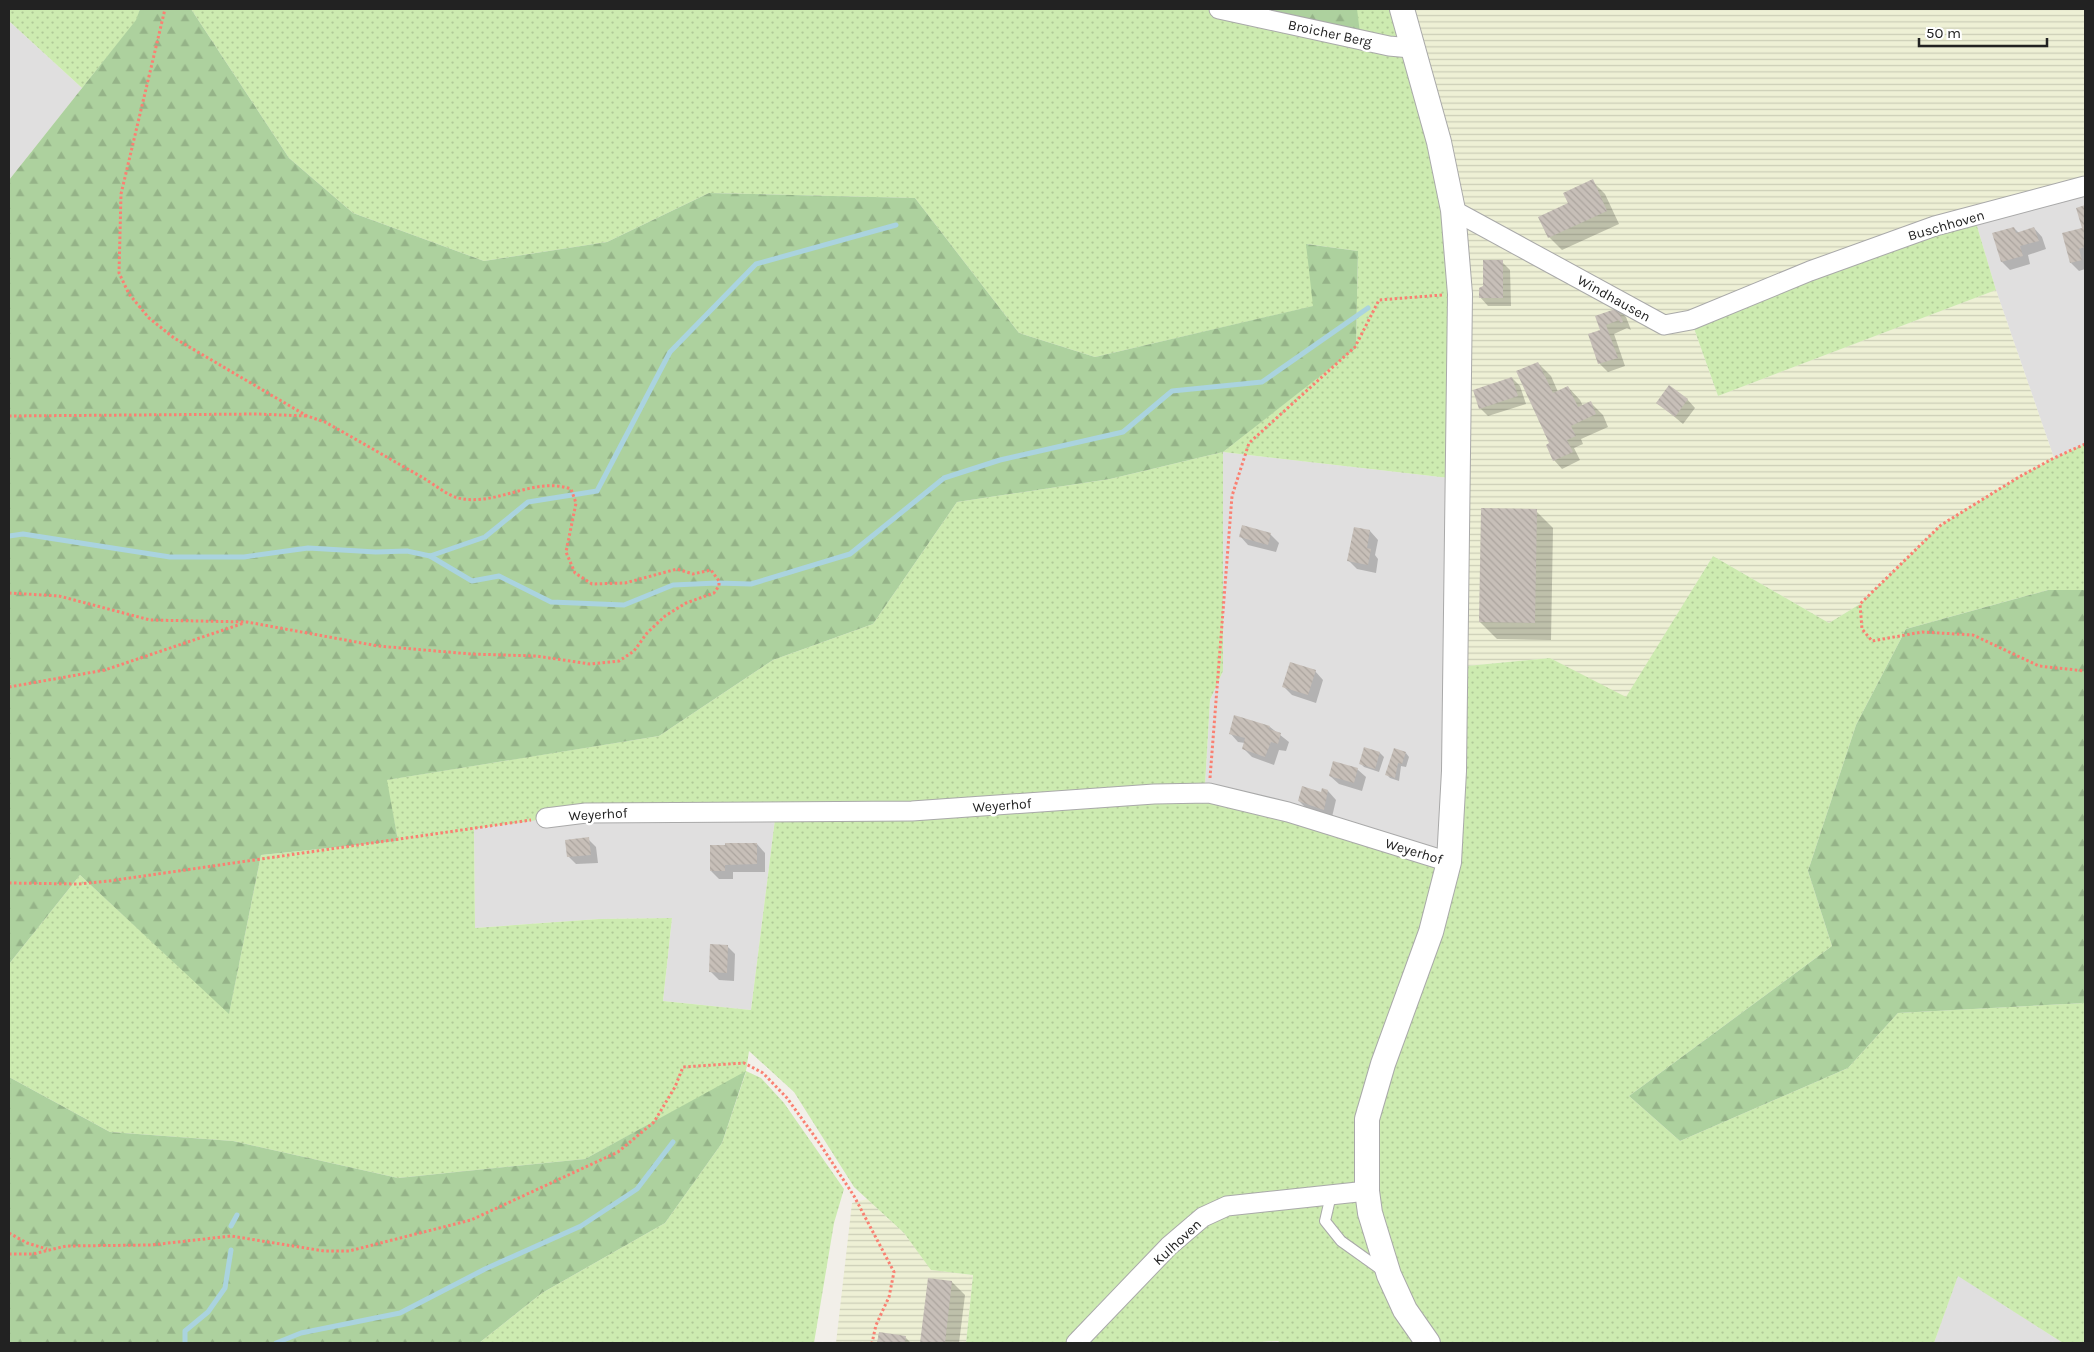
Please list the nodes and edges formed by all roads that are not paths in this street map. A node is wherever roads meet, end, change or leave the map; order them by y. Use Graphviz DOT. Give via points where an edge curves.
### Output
graph roads {
  1 [pos="1219,9"];
  2 [pos="1402,9"];
  3 [pos="1411,48"];
  4 [pos="2085,186"];
  5 [pos="1453,210"];
  6 [pos="1810,271"];
  7 [pos="546,818"];
  8 [pos="1449,862"];
  9 [pos="1367,1191"];
  10 [pos="1331,1195"];
  11 [pos="1389,1275"];
  12 [pos="1076,1343"];
  13 [pos="1428,1343"];
  1 -- 3 [label="street, Broicher Berg"];
  2 -- 3 [label="street"];
  3 -- 5 [label="street" via="1438,142"];
  4 -- 6 [label="street, Buschhoven" via="1936,226"];
  5 -- 6 [label="street, Windhausen" via="1664,325 1691,320"];
  5 -- 8 [label="street" via="1460,294 1456,676"];
  7 -- 8 [label="street, Weyerhof" via="586,813 912,811 1209,793 1288,812"];
  8 -- 9 [label="street" via="1431,932 1383,1064 1367,1119"];
  9 -- 10 [label="street, Kulhoven"];
  9 -- 11 [label="street" via="1370,1213"];
  10 -- 11 [label="lane" via="1325,1220 1341,1241"];
  10 -- 12 [label="street, Kulhoven" via="1227,1206 1202,1217 1169,1246"];
  11 -- 13 [label="street" via="1405,1310"];
}
